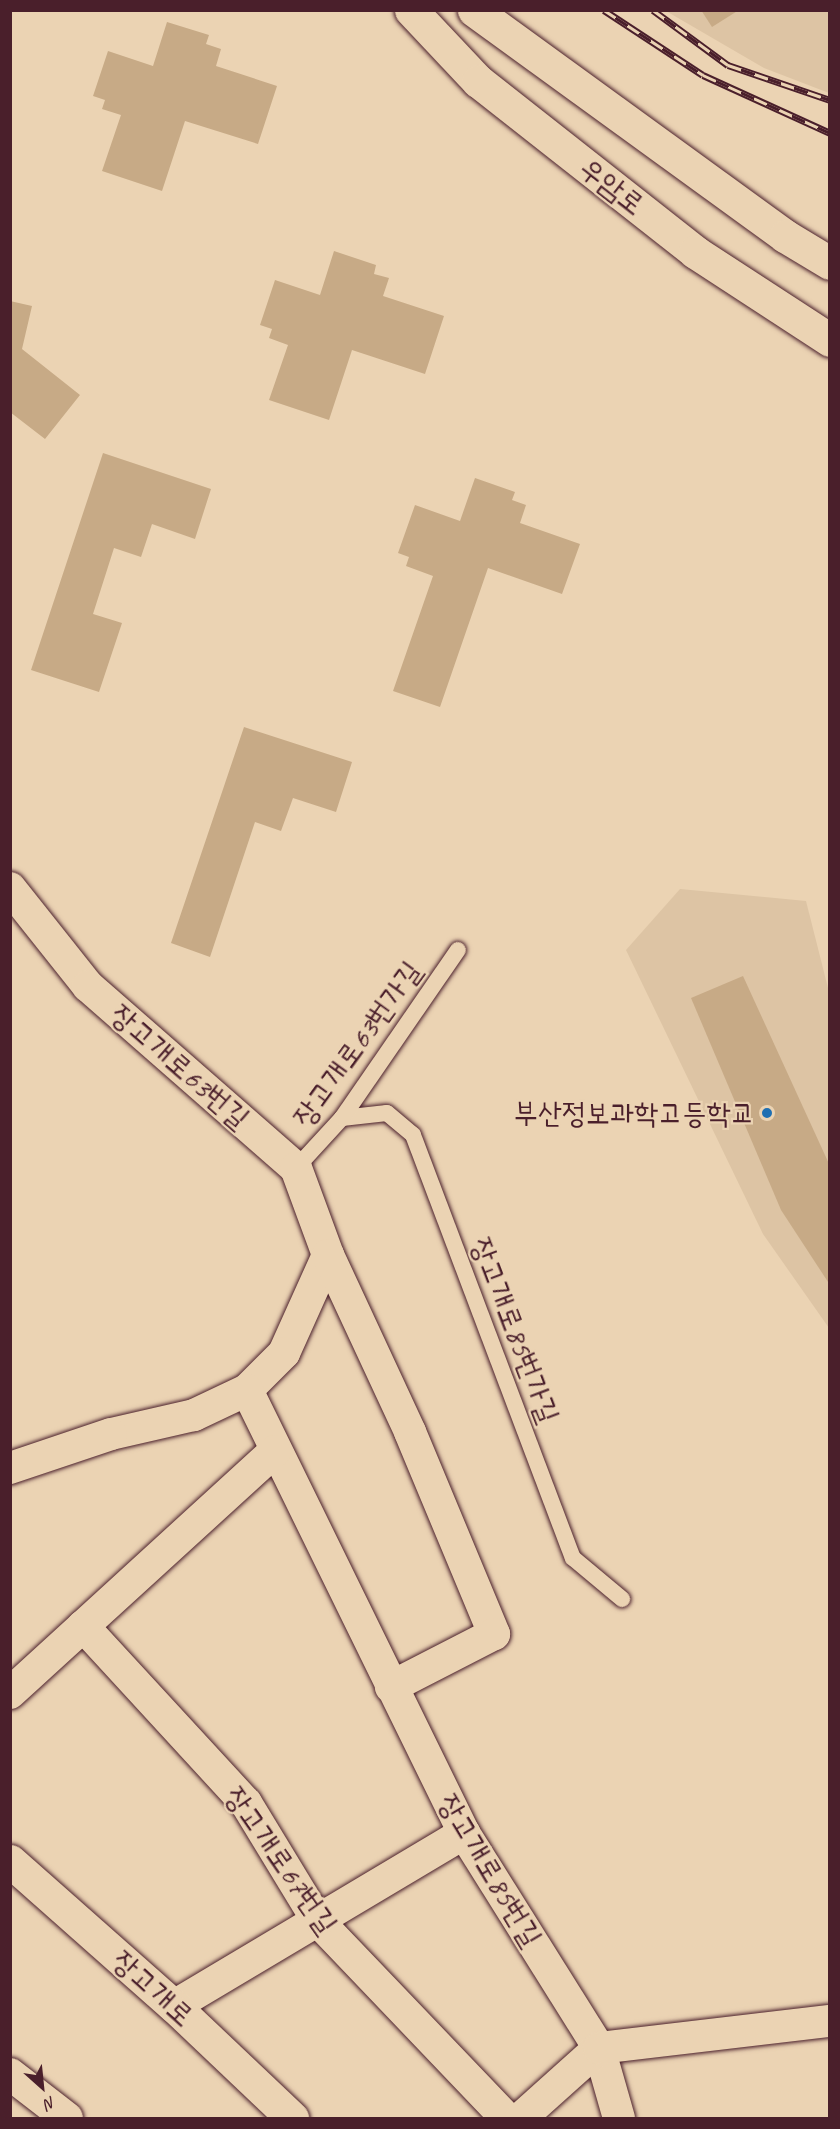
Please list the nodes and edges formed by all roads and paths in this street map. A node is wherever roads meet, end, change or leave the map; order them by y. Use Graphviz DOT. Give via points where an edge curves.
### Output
graph roads {
  1 [pos="411,10"];
  2 [pos="474,10"];
  3 [pos="782,234"];
  4 [pos="830,240"];
  5 [pos="830,263"];
  6 [pos="830,340"];
  7 [pos="10,888"];
  8 [pos="458,950"];
  9 [pos="342,1118"];
  10 [pos="296,1167"];
  11 [pos="328,1255"];
  12 [pos="247,1390"];
  13 [pos="275,1451"];
  14 [pos="10,1468"];
  15 [pos="622,1599"];
  16 [pos="83,1626"];
  17 [pos="391,1687"];
  18 [pos="10,1693"];
  19 [pos="464,1833"];
  20 [pos="10,1861"];
  21 [pos="317,1920"];
  22 [pos="174,2006"];
  23 [pos="830,2021"];
  24 [pos="599,2048"];
  25 [pos="10,2074"];
  26 [pos="67,2118"];
  27 [pos="292,2118"];
  28 [pos="506,2118"];
  29 [pos="521,2118"];
  30 [pos="619,2118"];
  1 -- 6 [label="main road, 우암로" via="478,81 696,252"];
  2 -- 3 [label="main road, 우암로"];
  3 -- 4 [label="main road"];
  3 -- 5 [label="main road, 우암로"];
  7 -- 10 [label="street, 장고개로63번길" via="88,986"];
  8 -- 9 [label="lane, 장고개로63번가길"];
  9 -- 10 [label="lane, 장고개로63번가길"];
  9 -- 15 [label="lane, 장고개로85번가길" via="387,1113 413,1136 573,1558"];
  10 -- 11 [label="street, 장고개로63번길"];
  11 -- 12 [label="street" via="284,1353"];
  11 -- 17 [label="street, 장고개로63번길" via="410,1432 494,1634"];
  12 -- 13 [label="street, 장고개로85번길"];
  12 -- 14 [label="street" via="194,1415 111,1434"];
  13 -- 16 [label="street"];
  13 -- 17 [label="street, 장고개로85번길"];
  16 -- 18 [label="street"];
  16 -- 21 [label="street, 장고개로67번길" via="246,1803"];
  17 -- 19 [label="street, 장고개로85번길"];
  19 -- 21 [label="street"];
  19 -- 24 [label="street, 장고개로85번길"];
  20 -- 22 [label="main road, 장고개로"];
  21 -- 22 [label="street"];
  21 -- 28 [label="street, 장고개로67번길"];
  22 -- 27 [label="main road, 장고개로"];
  23 -- 24 [label="street"];
  24 -- 29 [label="street"];
  24 -- 30 [label="street, 장고개로85번길"];
  25 -- 26 [label="street"];
}
